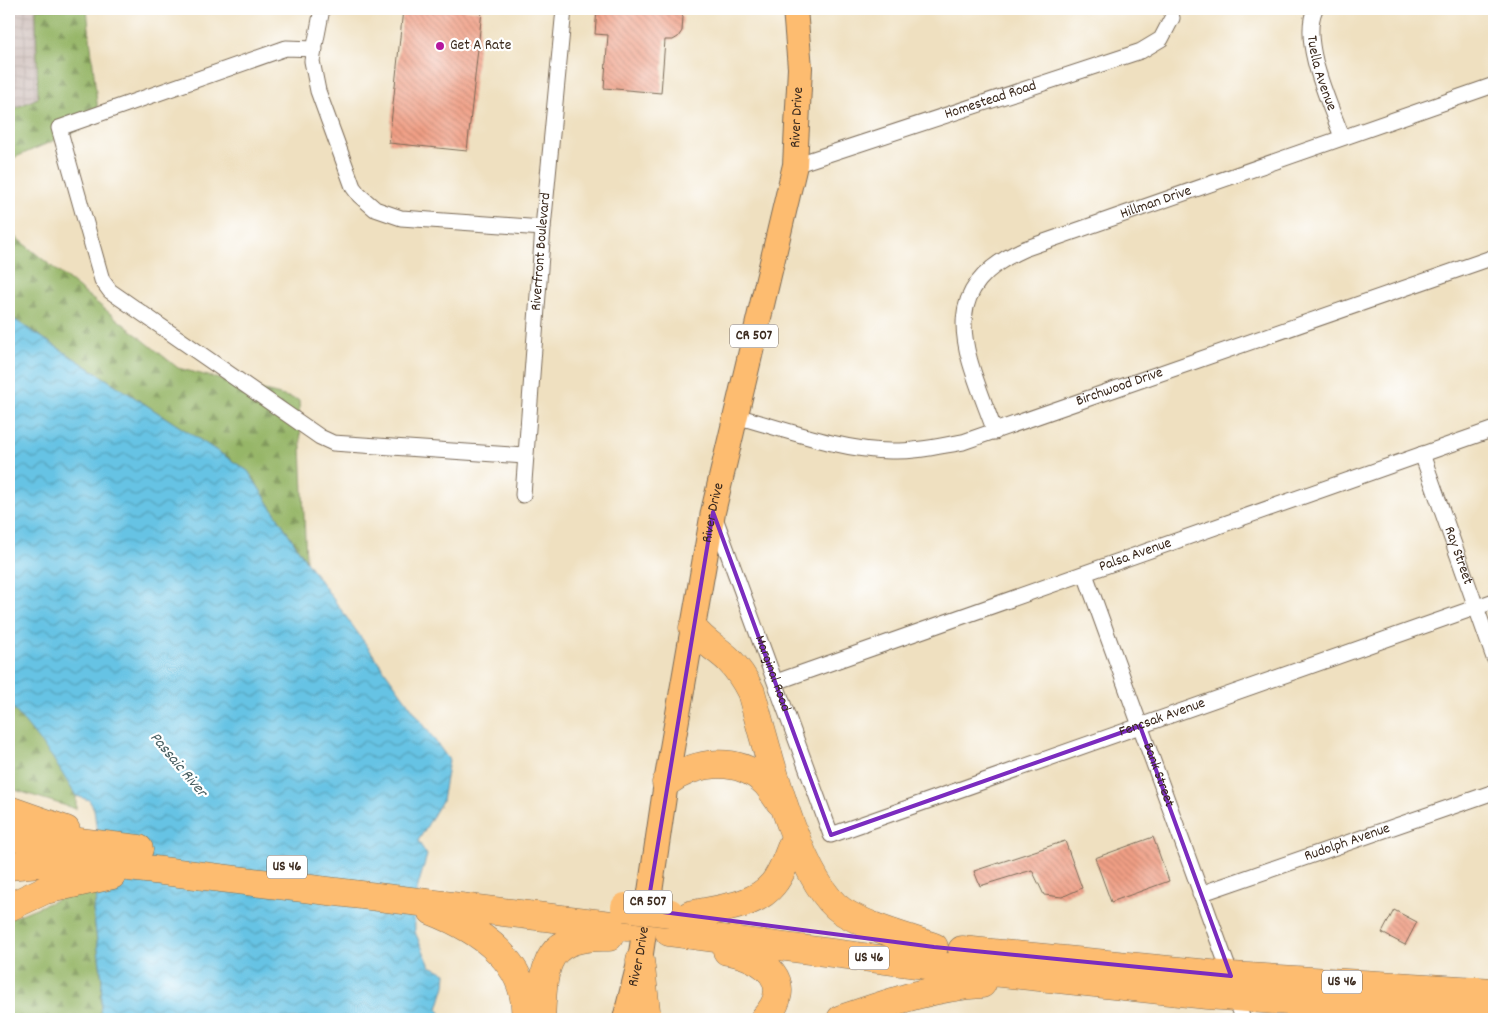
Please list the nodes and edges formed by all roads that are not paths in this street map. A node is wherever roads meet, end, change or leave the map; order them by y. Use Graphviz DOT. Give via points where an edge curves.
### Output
graph roads {
  1 [pos="322,9"];
  2 [pos="564,9"];
  3 [pos="795,9"];
  4 [pos="1315,9"];
  5 [pos="1172,18"];
  6 [pos="314,49"];
  7 [pos="1494,85"];
  8 [pos="1342,137"];
  9 [pos="794,165"];
  10 [pos="544,228"];
  11 [pos="1494,257"];
  12 [pos="736,416"];
  13 [pos="1494,429"];
  14 [pos="995,432"];
  15 [pos="1422,454"];
  16 [pos="526,456"];
  17 [pos="523,495"];
  18 [pos="713,512"];
  19 [pos="1085,574"];
  20 [pos="1494,601"];
  21 [pos="1477,607"];
  22 [pos="693,628"];
  23 [pos="1494,658"];
  24 [pos="776,682"];
  25 [pos="1140,726"];
  26 [pos="666,783"];
  27 [pos="1494,792"];
  28 [pos="785,809"];
  29 [pos="9,810"];
  30 [pos="38,829"];
  31 [pos="831,835"];
  32 [pos="9,837"];
  33 [pos="795,838"];
  34 [pos="122,857"];
  35 [pos="9,866"];
  36 [pos="1200,894"];
  37 [pos="19,902"];
  38 [pos="457,905"];
  39 [pos="626,917"];
  40 [pos="683,924"];
  41 [pos="934,947"];
  42 [pos="640,960"];
  43 [pos="1036,978"];
  44 [pos="1494,981"];
  45 [pos="1452,989"];
  46 [pos="1494,992"];
  47 [pos="1236,998"];
  48 [pos="1376,1009"];
  49 [pos="1494,1016"];
  50 [pos="524,1019"];
  51 [pos="541,1019"];
  52 [pos="625,1019"];
  53 [pos="647,1019"];
  54 [pos="764,1019"];
  55 [pos="841,1019"];
  56 [pos="1324,1019"];
  1 -- 6 [label="street"];
  2 -- 10 [label="street, Riverfront Boulevard"];
  3 -- 9 [label="main road, River Drive / CR 507" via="800,68"];
  4 -- 8 [label="street, Tuella Avenue" via="1311,34 1314,56"];
  5 -- 9 [label="street, Homestead Road" via="1161,39 1141,51"];
  6 -- 10 [label="street" via="312,61 318,91 353,187 367,203 385,215 400,218"];
  6 -- 16 [label="street" via="286,48 59,128 102,280 110,291 333,443"];
  7 -- 8 [label="street, Hillman Drive"];
  8 -- 14 [label="street, Hillman Drive" via="1024,249 1001,259 982,275 968,295 963,321 965,347"];
  9 -- 12 [label="main road, River Drive / CR 507"];
  10 -- 16 [label="street, Riverfront Boulevard"];
  11 -- 14 [label="street, Birchwood Drive"];
  12 -- 14 [label="street, Birchwood Drive" via="854,447 890,451 926,449"];
  12 -- 18 [label="main road, River Drive / CR 507"];
  13 -- 15 [label="street, Palsa Avenue"];
  15 -- 19 [label="street, Palsa Avenue"];
  15 -- 21 [label="street, Ray Street"];
  16 -- 17 [label="street, Riverfront Boulevard"];
  18 -- 22 [label="main road, River Drive / CR 507"];
  18 -- 24 [label="street, Marginal Road"];
  19 -- 24 [label="street, Palsa Avenue"];
  19 -- 25 [label="street, Bank Street"];
  20 -- 21 [label="street, Fencsak Avenue"];
  21 -- 23 [label="street, Ray Street"];
  21 -- 25 [label="street, Fencsak Avenue"];
  22 -- 26 [label="main road, River Drive / CR 507"];
  22 -- 28 [label="highway" via="702,640 727,658 751,692"];
  24 -- 31 [label="street, Marginal Road"];
  25 -- 31 [label="street, Fencsak Avenue"];
  25 -- 36 [label="street, Bank Street"];
  26 -- 28 [label="highway" via="680,772 694,767 731,765 754,774 766,783"];
  26 -- 42 [label="main road, River Drive / CR 507"];
  27 -- 36 [label="street, Rudolph Avenue"];
  28 -- 33 [label="highway"];
  29 -- 30 [label="highway, US 46"];
  30 -- 32 [label="highway"];
  30 -- 34 [label="highway, US 46"];
  33 -- 40 [label="highway" via="774,883 762,895"];
  33 -- 41 [label="highway" via="816,880 841,911"];
  34 -- 35 [label="highway, US 46"];
  34 -- 37 [label="highway" via="108,877 70,882"];
  34 -- 38 [label="highway, US 46"];
  34 -- 38 [label="highway, US 46"];
  36 -- 47 [label="street, Bank Street"];
  38 -- 39 [label="highway, US 46"];
  38 -- 50 [label="highway" via="514,971"];
  39 -- 40 [label="highway, US 46, bridge"];
  39 -- 51 [label="highway" via="612,937 573,939 556,951 548,963 544,980"];
  40 -- 41 [label="highway, US 46"];
  40 -- 43 [label="highway, US 46"];
  40 -- 54 [label="highway" via="725,950 756,958 772,973 777,985 775,1006"];
  41 -- 47 [label="highway, US 46"];
  42 -- 52 [label="main road, River Drive / CR 507"];
  42 -- 53 [label="highway"];
  43 -- 47 [label="highway, US 46"];
  43 -- 55 [label="highway" via="925,991"];
  44 -- 45 [label="highway"];
  45 -- 46 [label="highway, US 46"];
  45 -- 47 [label="highway, US 46"];
  47 -- 48 [label="highway, US 46"];
  48 -- 49 [label="highway, US 46"];
  48 -- 56 [label="street"];
}
